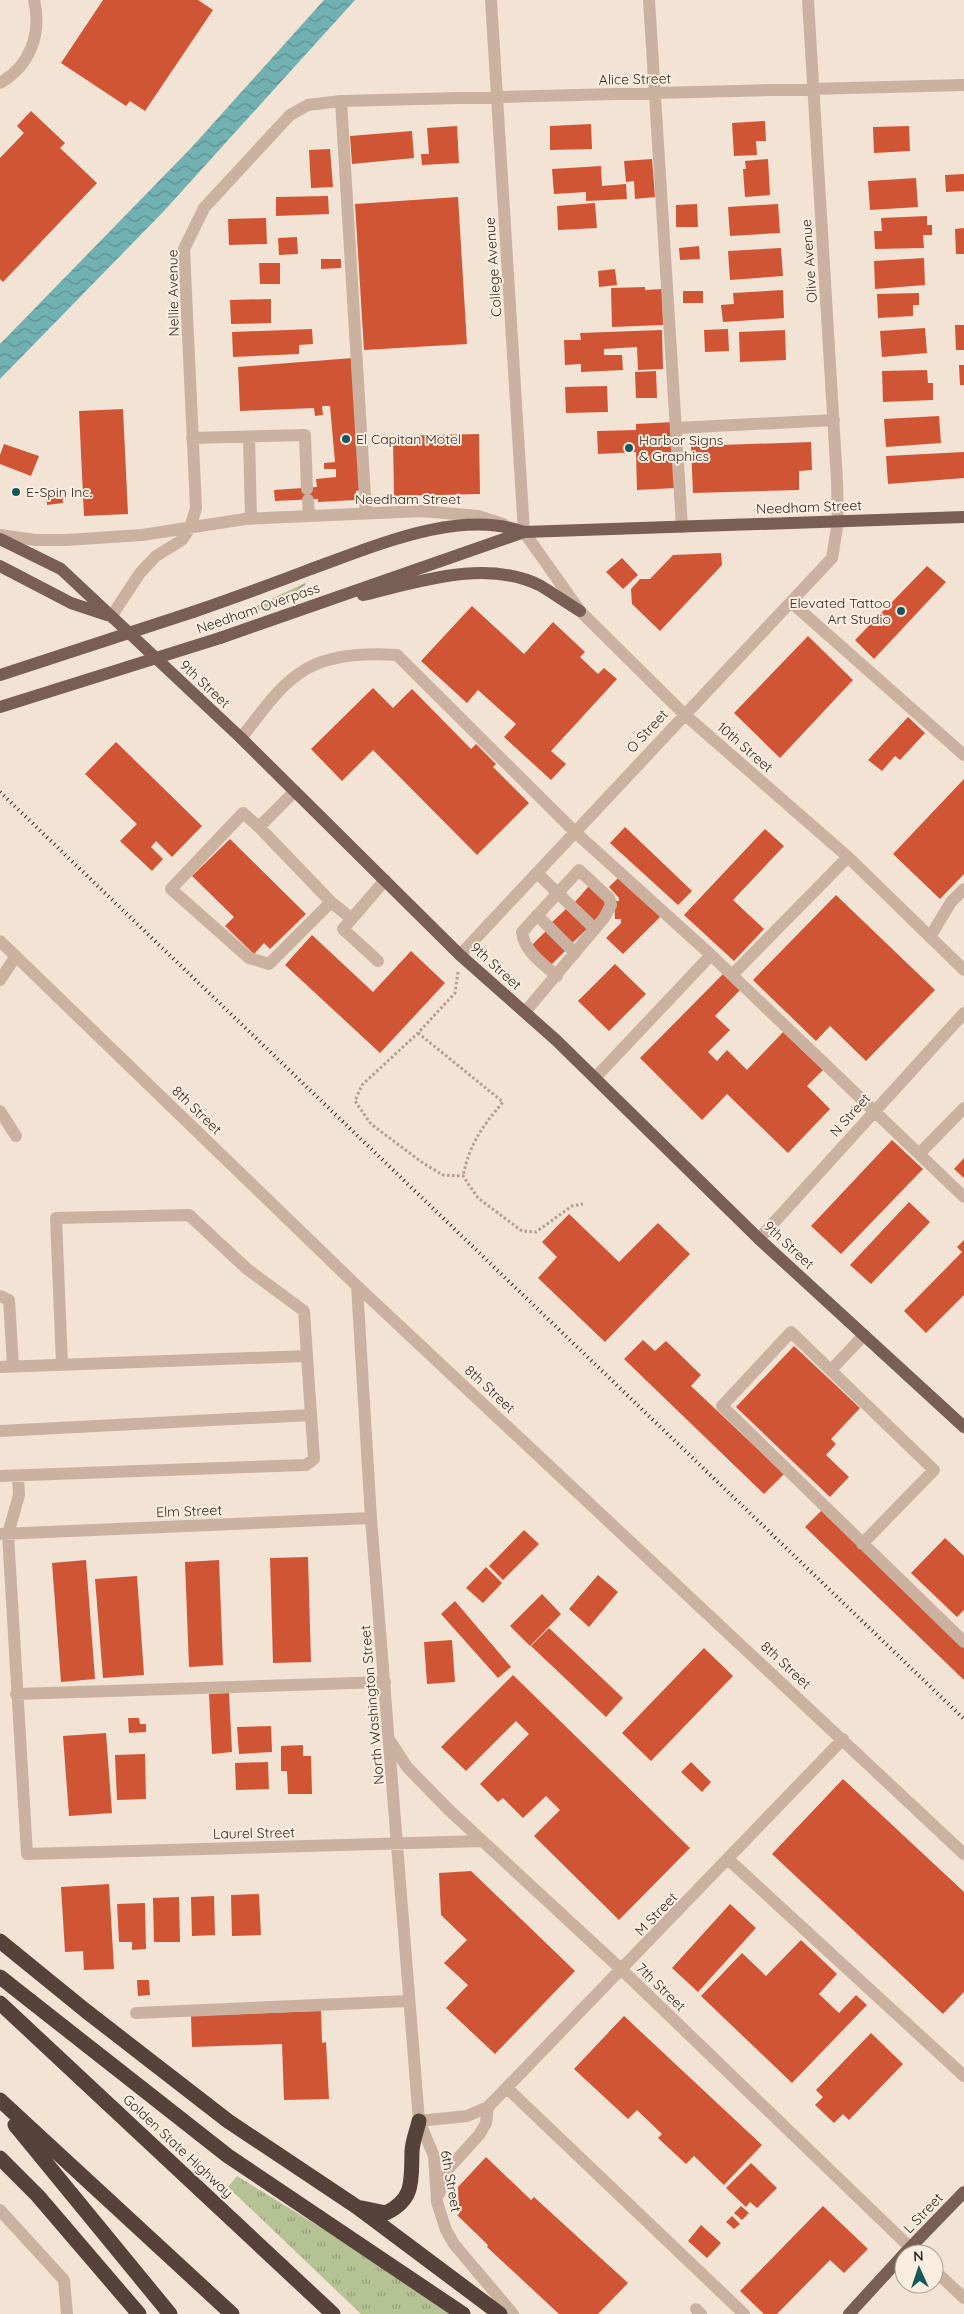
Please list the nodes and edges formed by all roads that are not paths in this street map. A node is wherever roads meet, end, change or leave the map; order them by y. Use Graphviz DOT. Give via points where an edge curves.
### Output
graph roads {
  1 [pos="34,0"];
  2 [pos="490,0"];
  3 [pos="649,0"];
  4 [pos="808,0"];
  5 [pos="0,83"];
  6 [pos="964,85"];
  7 [pos="813,89"];
  8 [pos="655,93"];
  9 [pos="498,98"];
  10 [pos="341,101"];
  11 [pos="308,105"];
  12 [pos="834,420"];
  13 [pos="676,428"];
  14 [pos="249,437"];
  15 [pos="192,438"];
  16 [pos="366,513"];
  17 [pos="309,516"];
  18 [pos="964,517"];
  19 [pos="251,518"];
  20 [pos="838,521"];
  21 [pos="507,526"];
  22 [pos="682,527"];
  23 [pos="190,528"];
  24 [pos="524,532"];
  25 [pos="0,537"];
  26 [pos="0,566"];
  27 [pos="792,603"];
  28 [pos="307,608"];
  29 [pos="580,611"];
  30 [pos="112,617"];
  31 [pos="0,675"];
  32 [pos="0,707"];
  33 [pos="684,714"];
  34 [pos="241,738"];
  35 [pos="964,755"];
  36 [pos="295,791"];
  37 [pos="260,827"];
  38 [pos="575,832"];
  39 [pos="848,857"];
  40 [pos="538,874"];
  41 [pos="384,880"];
  42 [pos="964,889"];
  43 [pos="558,892"];
  44 [pos="331,902"];
  45 [pos="537,915"];
  46 [pos="352,919"];
  47 [pos="595,929"];
  48 [pos="930,937"];
  49 [pos="0,941"];
  50 [pos="460,954"];
  51 [pos="574,954"];
  52 [pos="711,955"];
  53 [pos="16,956"];
  54 [pos="378,961"];
  55 [pos="964,970"];
  56 [pos="732,975"];
  57 [pos="556,976"];
  58 [pos="0,980"];
  59 [pos="525,1012"];
  60 [pos="964,1013"];
  61 [pos="595,1078"];
  62 [pos="964,1108"];
  63 [pos="0,1111"];
  64 [pos="874,1111"];
  65 [pos="16,1136"];
  66 [pos="919,1154"];
  67 [pos="964,1197"];
  68 [pos="759,1239"];
  69 [pos="357,1286"];
  70 [pos="0,1296"];
  71 [pos="864,1335"];
  72 [pos="307,1356"];
  73 [pos="62,1364"];
  74 [pos="6,1366"];
  75 [pos="831,1370"];
  76 [pos="312,1415"];
  77 [pos="964,1427"];
  78 [pos="0,1431"];
  79 [pos="0,1476"];
  80 [pos="18,1476"];
  81 [pos="371,1518"];
  82 [pos="4,1534"];
  83 [pos="862,1544"];
  84 [pos="962,1636"];
  85 [pos="385,1682"];
  86 [pos="16,1694"];
  87 [pos="389,1739"];
  88 [pos="843,1739"];
  89 [pos="482,1841"];
  90 [pos="398,1845"];
  91 [pos="964,1854"];
  92 [pos="729,1860"];
  93 [pos="0,1941"];
  94 [pos="622,1970"];
  95 [pos="0,1977"];
  96 [pos="408,2001"];
  97 [pos="0,2004"];
  98 [pos="136,2013"];
  99 [pos="964,2076"];
  100 [pos="507,2088"];
  101 [pos="0,2100"];
  102 [pos="0,2106"];
  103 [pos="488,2107"];
  104 [pos="419,2121"];
  105 [pos="0,2158"];
  106 [pos="964,2192"];
  107 [pos="437,2202"];
  108 [pos="357,2207"];
  109 [pos="0,2210"];
  110 [pos="901,2244"];
  111 [pos="916,2244"];
  112 [pos="894,2268"];
  113 [pos="944,2279"];
  114 [pos="964,2298"];
  115 [pos="67,2314"];
  116 [pos="139,2314"];
  117 [pos="170,2314"];
  118 [pos="232,2314"];
  119 [pos="333,2314"];
  120 [pos="463,2314"];
  121 [pos="500,2314"];
  122 [pos="513,2314"];
  123 [pos="744,2314"];
  124 [pos="849,2314"];
  1 -- 5 [label="street" via="37,20 28,60"];
  2 -- 9 [label="street, College Avenue"];
  3 -- 8 [label="street"];
  4 -- 7 [label="street, Olive Avenue"];
  6 -- 7 [label="street, Alice Street"];
  7 -- 8 [label="street, Alice Street"];
  7 -- 12 [label="street, Olive Avenue"];
  8 -- 9 [label="street, Alice Street"];
  8 -- 13 [label="street"];
  9 -- 10 [label="street, Alice Street"];
  9 -- 24 [label="street, College Avenue"];
  10 -- 11 [label="street, Alice Street"];
  10 -- 16 [label="street"];
  11 -- 15 [label="street, Nellie Avenue" via="290,115 204,208 184,249"];
  12 -- 13 [label="street"];
  12 -- 20 [label="street, Olive Avenue"];
  13 -- 22 [label="street"];
  14 -- 15 [label="street"];
  14 -- 17 [label="street" via="305,435"];
  14 -- 19 [label="street"];
  15 -- 23 [label="street, Nellie Avenue" via="196,508"];
  16 -- 17 [label="street, Needham Street"];
  16 -- 21 [label="street, Needham Street" via="454,513 478,516"];
  17 -- 19 [label="street, Needham Street"];
  18 -- 20 [label="main road, Needham Street"];
  19 -- 23 [label="street, Needham Street"];
  20 -- 22 [label="main road, Needham Street"];
  20 -- 27 [label="street, O Street" via="832,558"];
  21 -- 24 [label="main road, Needham Street"];
  21 -- 31 [label="main road, Needham Overpass, bridge" via="474,525 411,535 194,612"];
  22 -- 24 [label="main road, Needham Street"];
  23 -- 25 [label="street, Needham Street" via="56,541"];
  23 -- 30 [label="street" via="182,540 156,556 140,573"];
  24 -- 28 [label="main road, Needham Overpass"];
  24 -- 29 [label="street, 10th Street"];
  25 -- 30 [label="main road, 9th Street" via="61,569"];
  26 -- 30 [label="main road" via="70,604"];
  27 -- 33 [label="street, O Street"];
  27 -- 35 [label="street"];
  28 -- 29 [label="main road" via="425,581 493,573 540,586"];
  28 -- 32 [label="main road, Needham Overpass, bridge"];
  29 -- 33 [label="street, 10th Street"];
  30 -- 34 [label="main road, 9th Street"];
  33 -- 38 [label="street, O Street"];
  33 -- 39 [label="street, 10th Street"];
  34 -- 36 [label="main road, 9th Street"];
  34 -- 38 [label="street" via="283,688 301,672 330,659 375,653 396,655"];
  36 -- 37 [label="street"];
  36 -- 41 [label="main road, 9th Street"];
  37 -- 44 [label="street"];
  37 -- 44 [label="street" via="243,813 171,889 249,958 269,964"];
  38 -- 40 [label="street, O Street"];
  38 -- 52 [label="street"];
  39 -- 48 [label="street, 10th Street"];
  39 -- 56 [label="street"];
  40 -- 43 [label="street"];
  40 -- 50 [label="street, O Street"];
  41 -- 46 [label="street"];
  41 -- 50 [label="main road, 9th Street"];
  42 -- 48 [label="street" via="951,902"];
  43 -- 45 [label="street"];
  43 -- 47 [label="street"];
  43 -- 47 [label="street" via="579,870 609,898 611,905"];
  44 -- 46 [label="street"];
  45 -- 51 [label="street"];
  45 -- 57 [label="street" via="522,932 523,941"];
  46 -- 54 [label="street" via="343,929"];
  47 -- 51 [label="street"];
  48 -- 55 [label="street, 10th Street"];
  49 -- 53 [label="street, 8th Street"];
  50 -- 59 [label="main road, 9th Street"];
  51 -- 57 [label="street"];
  52 -- 56 [label="street"];
  52 -- 61 [label="street"];
  53 -- 58 [label="street"];
  53 -- 69 [label="street, 8th Street"];
  56 -- 64 [label="street"];
  57 -- 59 [label="street"];
  59 -- 61 [label="main road, 9th Street"];
  60 -- 64 [label="street, N Street"];
  61 -- 68 [label="main road, 9th Street"];
  62 -- 66 [label="street"];
  63 -- 65 [label="street"];
  64 -- 66 [label="street"];
  64 -- 68 [label="street, N Street"];
  66 -- 67 [label="street"];
  68 -- 71 [label="main road, 9th Street"];
  69 -- 81 [label="street, North Washington Street"];
  69 -- 88 [label="street, 8th Street"];
  70 -- 74 [label="street" via="9,1300"];
  71 -- 75 [label="street"];
  71 -- 77 [label="main road, 9th Street"];
  72 -- 73 [label="street"];
  72 -- 73 [label="street" via="304,1311 247,1269 189,1215 56,1218"];
  72 -- 76 [label="street"];
  73 -- 74 [label="street"];
  75 -- 83 [label="street" via="934,1470"];
  75 -- 83 [label="street" via="791,1332 722,1406"];
  76 -- 78 [label="street"];
  76 -- 80 [label="street" via="314,1459 306,1465"];
  79 -- 80 [label="street"];
  80 -- 82 [label="street" via="19,1495"];
  81 -- 82 [label="street, Elm Street"];
  81 -- 85 [label="street, North Washington Street"];
  82 -- 86 [label="street"];
  83 -- 84 [label="street"];
  85 -- 86 [label="street"];
  85 -- 87 [label="street, North Washington Street"];
  86 -- 90 [label="street, Laurel Street" via="26,1854"];
  87 -- 89 [label="street, 7th Street" via="407,1767"];
  87 -- 90 [label="street, North Washington Street"];
  88 -- 91 [label="street, 8th Street"];
  88 -- 92 [label="street, M Street"];
  89 -- 90 [label="street, Laurel Street"];
  89 -- 94 [label="street, 7th Street"];
  90 -- 96 [label="street, North Washington Street"];
  92 -- 94 [label="street, M Street"];
  92 -- 99 [label="street"];
  93 -- 108 [label="highway" via="228,2121"];
  94 -- 100 [label="street, M Street"];
  94 -- 110 [label="street, 7th Street"];
  95 -- 120 [label="highway" via="228,2156"];
  96 -- 98 [label="street"];
  96 -- 104 [label="street, North Washington Street"];
  97 -- 119 [label="highway, Golden State Highway"];
  100 -- 103 [label="street, M Street"];
  100 -- 123 [label="street"];
  101 -- 118 [label="highway"];
  102 -- 117 [label="highway"];
  103 -- 104 [label="street, M Street" via="466,2116"];
  103 -- 107 [label="street, M Street" via="486,2123 479,2135 448,2169"];
  104 -- 107 [label="street, 6th Street" via="434,2156"];
  104 -- 108 [label="highway" via="412,2151 411,2180 401,2204 386,2213"];
  105 -- 116 [label="highway" via="38,2196"];
  106 -- 111 [label="main road, L Street"];
  107 -- 122 [label="street, 6th Street" via="454,2244"];
  108 -- 121 [label="highway"];
  109 -- 115 [label="street" via="64,2280"];
  112 -- 124 [label="main road, L Street"];
  113 -- 114 [label="street"];
}
